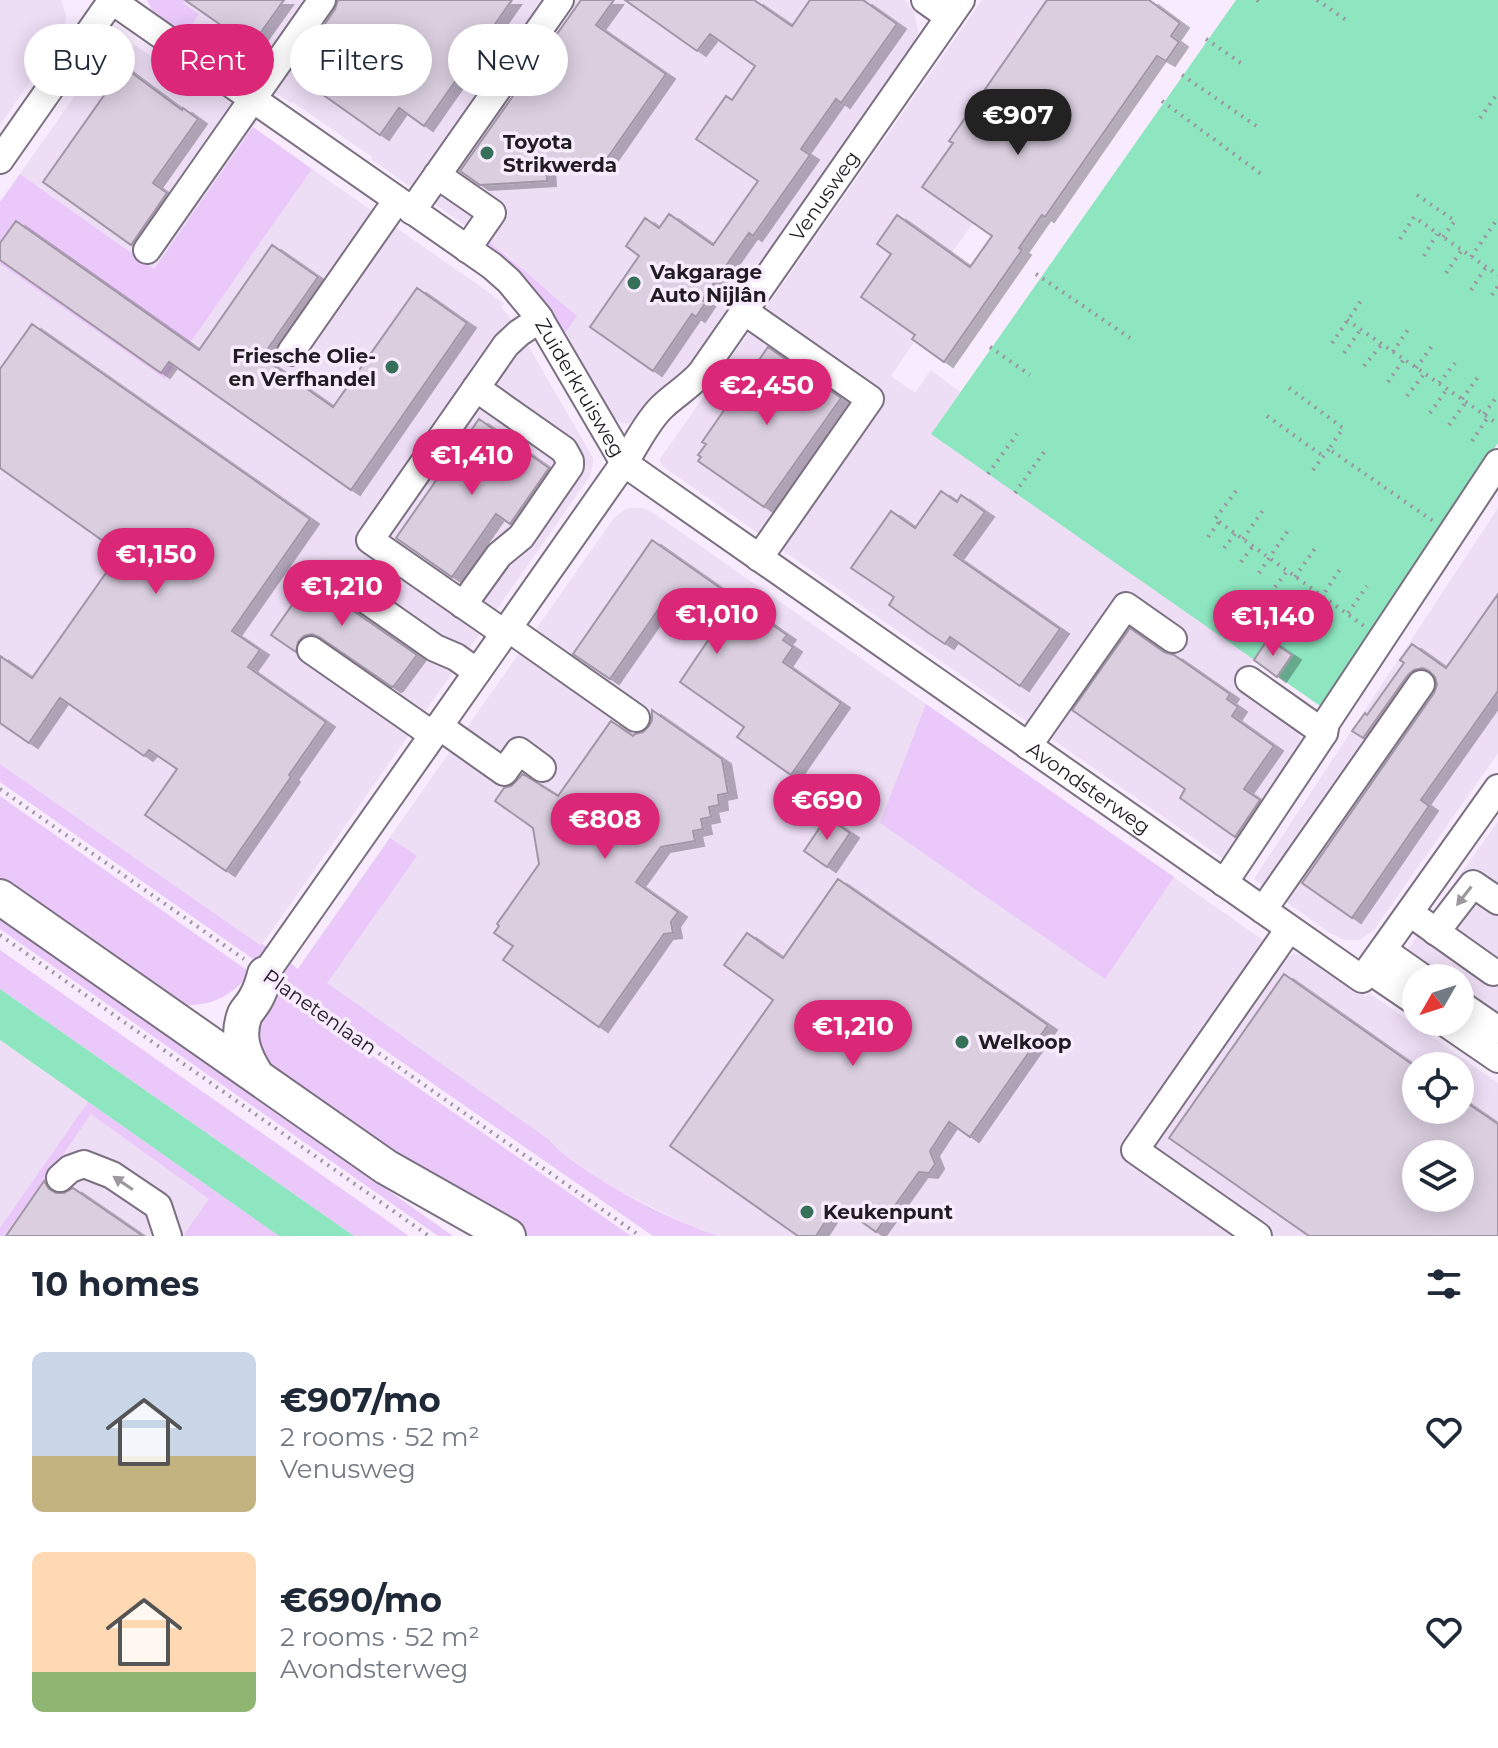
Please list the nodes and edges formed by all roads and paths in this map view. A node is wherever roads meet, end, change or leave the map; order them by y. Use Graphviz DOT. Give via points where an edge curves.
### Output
graph roads {
  1 [pos="111,0"];
  2 [pos="322,0"];
  3 [pos="560,0"];
  4 [pos="925,0"];
  5 [pos="1257,0"];
  6 [pos="1317,0"];
  7 [pos="1263,5"];
  8 [pos="955,9"];
  9 [pos="1346,20"];
  10 [pos="1206,39"];
  11 [pos="1241,63"];
  12 [pos="1182,75"];
  13 [pos="1498,93"];
  14 [pos="252,99"];
  15 [pos="1162,101"];
  16 [pos="1480,118"];
  17 [pos="1258,127"];
  18 [pos="0,160"];
  19 [pos="1261,174"];
  20 [pos="437,175"];
  21 [pos="1417,195"];
  22 [pos="405,206"];
  23 [pos="1496,221"];
  24 [pos="1440,235"];
  25 [pos="1400,239"];
  26 [pos="467,249"];
  27 [pos="147,250"];
  28 [pos="1462,250"];
  29 [pos="1424,256"];
  30 [pos="1471,257"];
  31 [pos="1486,267"];
  32 [pos="1446,273"];
  33 [pos="1036,274"];
  34 [pos="1498,275"];
  35 [pos="1498,286"];
  36 [pos="1471,290"];
  37 [pos="1492,295"];
  38 [pos="1363,298"];
  39 [pos="744,311"];
  40 [pos="540,319"];
  41 [pos="1347,320"];
  42 [pos="1409,328"];
  43 [pos="1361,329"];
  44 [pos="1130,338"];
  45 [pos="1332,343"];
  46 [pos="1382,344"];
  47 [pos="1432,346"];
  48 [pos="990,347"];
  49 [pos="291,352"];
  50 [pos="1393,352"];
  51 [pos="1344,353"];
  52 [pos="1404,359"];
  53 [pos="1455,363"];
  54 [pos="1364,366"];
  55 [pos="1416,368"];
  56 [pos="1424,374"];
  57 [pos="1030,375"];
  58 [pos="1478,377"];
  59 [pos="1388,382"];
  60 [pos="1439,383"];
  61 [pos="476,388"];
  62 [pos="1289,388"];
  63 [pos="1447,389"];
  64 [pos="1498,395"];
  65 [pos="1407,396"];
  66 [pos="1464,401"];
  67 [pos="1430,413"];
  68 [pos="1267,416"];
  69 [pos="1486,416"];
  70 [pos="1498,424"];
  71 [pos="1449,425"];
  72 [pos="1017,434"];
  73 [pos="1472,441"];
  74 [pos="1329,449"];
  75 [pos="1044,452"];
  76 [pos="1323,456"];
  77 [pos="624,463"];
  78 [pos="1498,463"];
  79 [pos="1313,470"];
  80 [pos="988,474"];
  81 [pos="1236,491"];
  82 [pos="1015,493"];
  83 [pos="1263,510"];
  84 [pos="1219,522"];
  85 [pos="1289,529"];
  86 [pos="1235,534"];
  87 [pos="1451,534"];
  88 [pos="1208,537"];
  89 [pos="1243,539"];
  90 [pos="1253,546"];
  91 [pos="1316,547"];
  92 [pos="1224,548"];
  93 [pos="759,558"];
  94 [pos="1269,558"];
  95 [pos="1241,562"];
  96 [pos="1342,566"];
  97 [pos="1287,571"];
  98 [pos="1259,573"];
  99 [pos="1295,577"];
  100 [pos="1367,586"];
  101 [pos="1275,587"];
  102 [pos="355,592"];
  103 [pos="1322,596"];
  104 [pos="463,605"];
  105 [pos="1312,612"];
  106 [pos="1347,614"];
  107 [pos="506,631"];
  108 [pos="1173,639"];
  109 [pos="1382,639"];
  110 [pos="311,650"];
  111 [pos="477,672"];
  112 [pos="1249,680"];
  113 [pos="1421,684"];
  114 [pos="636,718"];
  115 [pos="436,731"];
  116 [pos="1324,733"];
  117 [pos="1028,746"];
  118 [pos="542,768"];
  119 [pos="1498,788"];
  120 [pos="0,789"];
  121 [pos="1224,883"];
  122 [pos="0,897"];
  123 [pos="1498,901"];
  124 [pos="1263,910"];
  125 [pos="0,912"];
  126 [pos="1410,913"];
  127 [pos="1289,929"];
  128 [pos="1436,932"];
  129 [pos="0,935"];
  130 [pos="1376,960"];
  131 [pos="1402,970"];
  132 [pos="1493,972"];
  133 [pos="265,974"];
  134 [pos="1402,987"];
  135 [pos="1474,1014"];
  136 [pos="179,1021"];
  137 [pos="1498,1030"];
  138 [pos="1464,1036"];
  139 [pos="1498,1059"];
  140 [pos="256,1075"];
  141 [pos="60,1178"];
  142 [pos="168,1236"];
  143 [pos="429,1236"];
  144 [pos="464,1236"];
  145 [pos="508,1236"];
  146 [pos="640,1236"];
  147 [pos="1258,1236"];
  1 -- 14 [label="street, Zuiderkruisweg"];
  1 -- 18 [label="street"];
  2 -- 14 [label="street"];
  3 -- 20 [label="street"];
  4 -- 8 [label="street"];
  5 -- 7 [label="path"];
  6 -- 9 [label="path"];
  8 -- 39 [label="street, Venusweg"];
  10 -- 11 [label="path"];
  12 -- 17 [label="path"];
  13 -- 16 [label="path"];
  14 -- 22 [label="street, Zuiderkruisweg"];
  14 -- 27 [label="street"];
  15 -- 19 [label="path"];
  20 -- 22 [label="street"];
  20 -- 26 [label="street" via="492,213"];
  21 -- 24 [label="path" via="1455,221"];
  22 -- 26 [label="street, Zuiderkruisweg"];
  22 -- 49 [label="street"];
  23 -- 30 [label="path"];
  24 -- 25 [label="path" via="1414,217"];
  24 -- 28 [label="path"];
  24 -- 29 [label="path"];
  26 -- 40 [label="street, Zuiderkruisweg" via="509,281"];
  28 -- 30 [label="path"];
  28 -- 32 [label="path"];
  30 -- 31 [label="path"];
  31 -- 34 [label="path"];
  31 -- 36 [label="path"];
  33 -- 44 [label="path"];
  35 -- 37 [label="path"];
  38 -- 41 [label="path"];
  39 -- 77 [label="street, Venusweg" via="691,385 661,408"];
  39 -- 93 [label="street" via="870,399"];
  40 -- 61 [label="street" via="506,345"];
  40 -- 77 [label="street, Zuiderkruisweg"];
  41 -- 43 [label="path"];
  41 -- 45 [label="path"];
  42 -- 50 [label="path"];
  43 -- 46 [label="path"];
  43 -- 51 [label="path"];
  46 -- 50 [label="path"];
  46 -- 54 [label="path"];
  47 -- 55 [label="path"];
  48 -- 57 [label="path"];
  50 -- 52 [label="path"];
  52 -- 55 [label="path"];
  52 -- 59 [label="path"];
  53 -- 60 [label="path"];
  55 -- 56 [label="path"];
  56 -- 60 [label="path"];
  56 -- 65 [label="path"];
  58 -- 66 [label="path"];
  60 -- 63 [label="path"];
  61 -- 104 [label="street" via="370,540"];
  61 -- 104 [label="street" via="564,450 570,466 521,537 499,555"];
  62 -- 74 [label="path" via="1343,428"];
  63 -- 66 [label="path"];
  63 -- 67 [label="path"];
  64 -- 69 [label="path"];
  66 -- 69 [label="path"];
  66 -- 71 [label="path"];
  68 -- 76 [label="path"];
  69 -- 70 [label="path"];
  69 -- 73 [label="path"];
  72 -- 80 [label="path"];
  74 -- 76 [label="path"];
  74 -- 87 [label="path"];
  75 -- 82 [label="path"];
  76 -- 79 [label="path"];
  77 -- 93 [label="street, Avondsterweg"];
  77 -- 107 [label="street, Zuiderkruisweg"];
  78 -- 87 [label="street"];
  81 -- 84 [label="path" via="1215,519"];
  83 -- 89 [label="path"];
  84 -- 86 [label="path"];
  84 -- 88 [label="path"];
  85 -- 94 [label="path"];
  86 -- 89 [label="path"];
  86 -- 92 [label="path"];
  87 -- 109 [label="street"];
  89 -- 90 [label="path"];
  90 -- 94 [label="path"];
  90 -- 95 [label="path"];
  91 -- 99 [label="path"];
  93 -- 117 [label="street, Avondsterweg"];
  94 -- 97 [label="path"];
  94 -- 98 [label="path"];
  96 -- 103 [label="path"];
  97 -- 99 [label="path"];
  97 -- 101 [label="path"];
  99 -- 103 [label="path"];
  100 -- 106 [label="path"];
  102 -- 111 [label="street"];
  103 -- 105 [label="path"];
  103 -- 106 [label="path"];
  104 -- 107 [label="street"];
  106 -- 109 [label="path"];
  107 -- 111 [label="street, Zuiderkruisweg"];
  107 -- 114 [label="street"];
  108 -- 117 [label="street" via="1126,606"];
  109 -- 116 [label="street"];
  110 -- 115 [label="street"];
  111 -- 115 [label="street, Zuiderkruisweg"];
  112 -- 116 [label="street"];
  113 -- 124 [label="street"];
  115 -- 118 [label="street" via="504,772 519,751"];
  115 -- 133 [label="street, Zuiderkruisweg"];
  116 -- 121 [label="street"];
  117 -- 121 [label="street, Avondsterweg"];
  119 -- 126 [label="street"];
  120 -- 133 [label="path, Planetenlaan"];
  121 -- 124 [label="street, Avondsterweg"];
  122 -- 136 [label="main road"];
  123 -- 128 [label="street, one-way" via="1473,884"];
  124 -- 127 [label="street, Avondsterweg"];
  125 -- 144 [label="main road"];
  126 -- 128 [label="street"];
  126 -- 130 [label="street"];
  127 -- 130 [label="street, Avondsterweg" via="1362,979"];
  127 -- 147 [label="street" via="1135,1150"];
  128 -- 132 [label="street"];
  129 -- 143 [label="path"];
  130 -- 131 [label="street"];
  130 -- 134 [label="street"];
  133 -- 136 [label="main road" via="225,1015 198,1023"];
  133 -- 140 [label="main road" via="242,1027 243,1052"];
  133 -- 146 [label="path, Planetenlaan"];
  135 -- 137 [label="street"];
  136 -- 140 [label="main road"];
  138 -- 139 [label="street"];
  140 -- 145 [label="main road" via="386,1167"];
  142 -- 141 [label="street, one-way" via="158,1206 112,1175 84,1164"];
}
